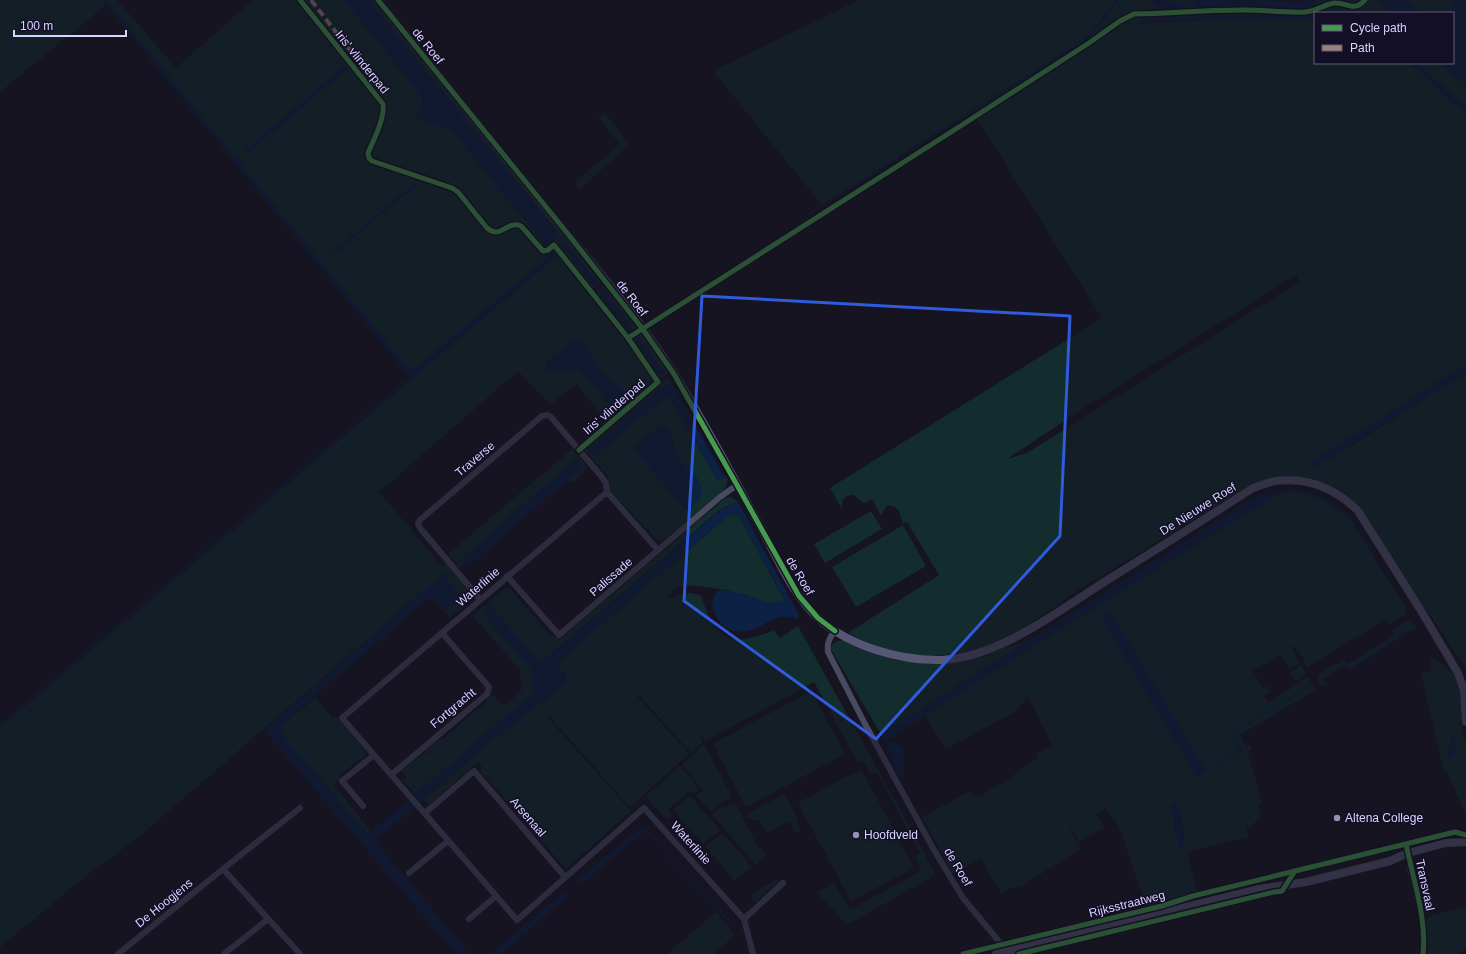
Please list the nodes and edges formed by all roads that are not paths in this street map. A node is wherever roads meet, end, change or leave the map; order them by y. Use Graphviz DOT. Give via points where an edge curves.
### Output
graph roads {
  1 [pos="378,0"];
  2 [pos="738,485"];
  3 [pos="606,492"];
  4 [pos="658,550"];
  5 [pos="507,576"];
  6 [pos="480,599"];
  7 [pos="835,631"];
  8 [pos="442,633"];
  9 [pos="1466,722"];
  10 [pos="374,755"];
  11 [pos="392,775"];
  12 [pos="363,806"];
  13 [pos="300,808"];
  14 [pos="424,813"];
  15 [pos="448,841"];
  16 [pos="1466,842"];
  17 [pos="1410,868"];
  18 [pos="222,869"];
  19 [pos="410,874"];
  20 [pos="566,877"];
  21 [pos="783,883"];
  22 [pos="496,896"];
  23 [pos="268,919"];
  24 [pos="469,919"];
  25 [pos="744,919"];
  26 [pos="1000,953"];
  27 [pos="118,954"];
  28 [pos="224,954"];
  29 [pos="300,954"];
  30 [pos="753,954"];
  31 [pos="1424,954"];
  1 -- 2 [label="street, de Roef" via="642,328 674,374"];
  2 -- 4 [label="street, Palissade" via="720,497"];
  2 -- 7 [label="street, de Roef" via="799,596 818,618"];
  3 -- 4 [label="street"];
  3 -- 5 [label="street, Waterlinie"];
  3 -- 6 [label="street, Traverse" via="606,483 601,476 551,417 542,416 418,523"];
  4 -- 5 [label="street, Palissade" via="559,635"];
  5 -- 6 [label="street, Waterlinie"];
  6 -- 8 [label="street, Waterlinie"];
  7 -- 9 [label="street, De Nieuwe Roef" via="888,654 914,659 942,660 973,655 1002,645 1041,622 1253,488 1276,481 1310,483 1329,489 1347,500 1358,511 1458,673 1464,690"];
  7 -- 26 [label="street, de Roef" via="830,636 828,652 934,850 963,898 1002,945"];
  8 -- 10 [label="street, Waterlinie" via="342,718"];
  8 -- 11 [label="street, Fortgracht" via="489,687 487,694"];
  10 -- 11 [label="street, Waterlinie"];
  10 -- 12 [label="street" via="342,781"];
  11 -- 14 [label="street, Waterlinie"];
  13 -- 18 [label="street, De Hoogjens"];
  14 -- 15 [label="street, Waterlinie"];
  14 -- 20 [label="street, Arsenaal" via="474,771"];
  15 -- 19 [label="street"];
  15 -- 22 [label="street, Waterlinie"];
  16 -- 26 [label="street, Rijksstraatweg" via="1446,843 1375,865 1306,882 1259,889"];
  17 -- 31 [label="street, Transvaal" via="1421,913"];
  18 -- 23 [label="street"];
  18 -- 27 [label="street, De Hoogjens"];
  20 -- 22 [label="street, Waterlinie" via="517,920"];
  20 -- 25 [label="street, Waterlinie" via="644,808"];
  21 -- 25 [label="street"];
  22 -- 24 [label="street"];
  23 -- 28 [label="street"];
  23 -- 29 [label="street"];
  25 -- 30 [label="street, Waterlinie"];
}
